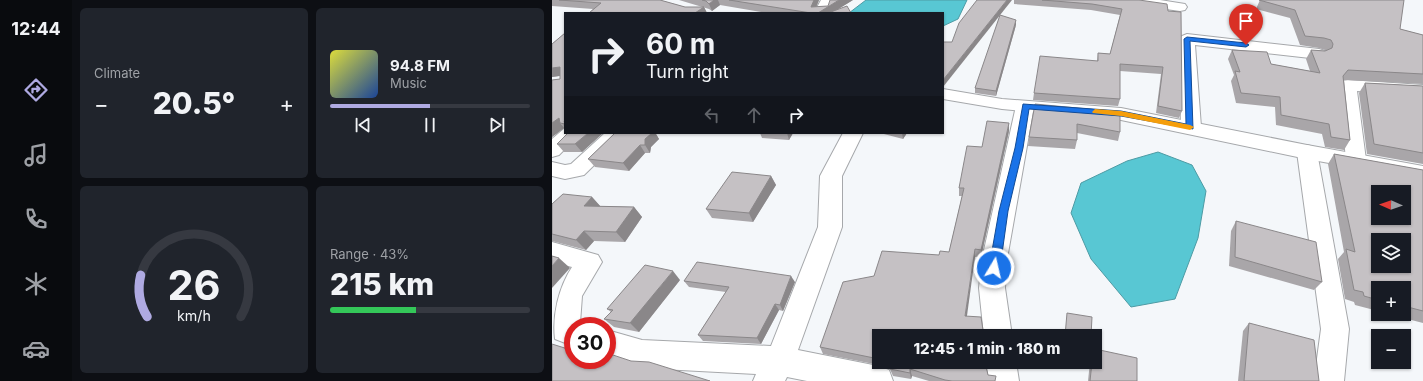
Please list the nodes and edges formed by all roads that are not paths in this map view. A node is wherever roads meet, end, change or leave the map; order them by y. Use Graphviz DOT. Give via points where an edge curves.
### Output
graph roads {
  1 [pos="828,0"];
  2 [pos="1131,0"];
  3 [pos="822,12"];
  4 [pos="1182,19"];
  5 [pos="1319,54"];
  6 [pos="1423,90"];
  7 [pos="944,94"];
  8 [pos="1025,106"];
  9 [pos="1190,127"];
  10 [pos="570,134"];
  11 [pos="617,134"];
  12 [pos="852,134"];
  13 [pos="552,150"];
  14 [pos="1307,152"];
  15 [pos="1356,160"];
  16 [pos="552,169"];
  17 [pos="1423,173"];
  18 [pos="552,252"];
  19 [pos="567,317"];
  20 [pos="997,329"];
  21 [pos="616,346"];
  22 [pos="1003,369"];
  23 [pos="774,371"];
  24 [pos="878,381"];
  25 [pos="1004,381"];
  26 [pos="1329,381"];
  1 -- 3 [label="street"];
  2 -- 4 [label="street"];
  4 -- 5 [label="street"];
  4 -- 9 [label="street"];
  6 -- 15 [label="street" via="1348,85"];
  7 -- 8 [label="street"];
  8 -- 9 [label="street" via="1121,114"];
  8 -- 20 [label="street" via="1019,148 1003,211 992,282"];
  9 -- 14 [label="street"];
  10 -- 13 [label="street"];
  11 -- 16 [label="street" via="577,170 565,172"];
  12 -- 23 [label="street" via="831,176 830,227"];
  14 -- 15 [label="street"];
  14 -- 26 [label="street" via="1335,329"];
  15 -- 17 [label="street"];
  18 -- 19 [label="street" via="589,262 570,294"];
  21 -- 23 [label="street" via="642,354"];
  22 -- 25 [label="street"];
  23 -- 24 [label="street"];
}
